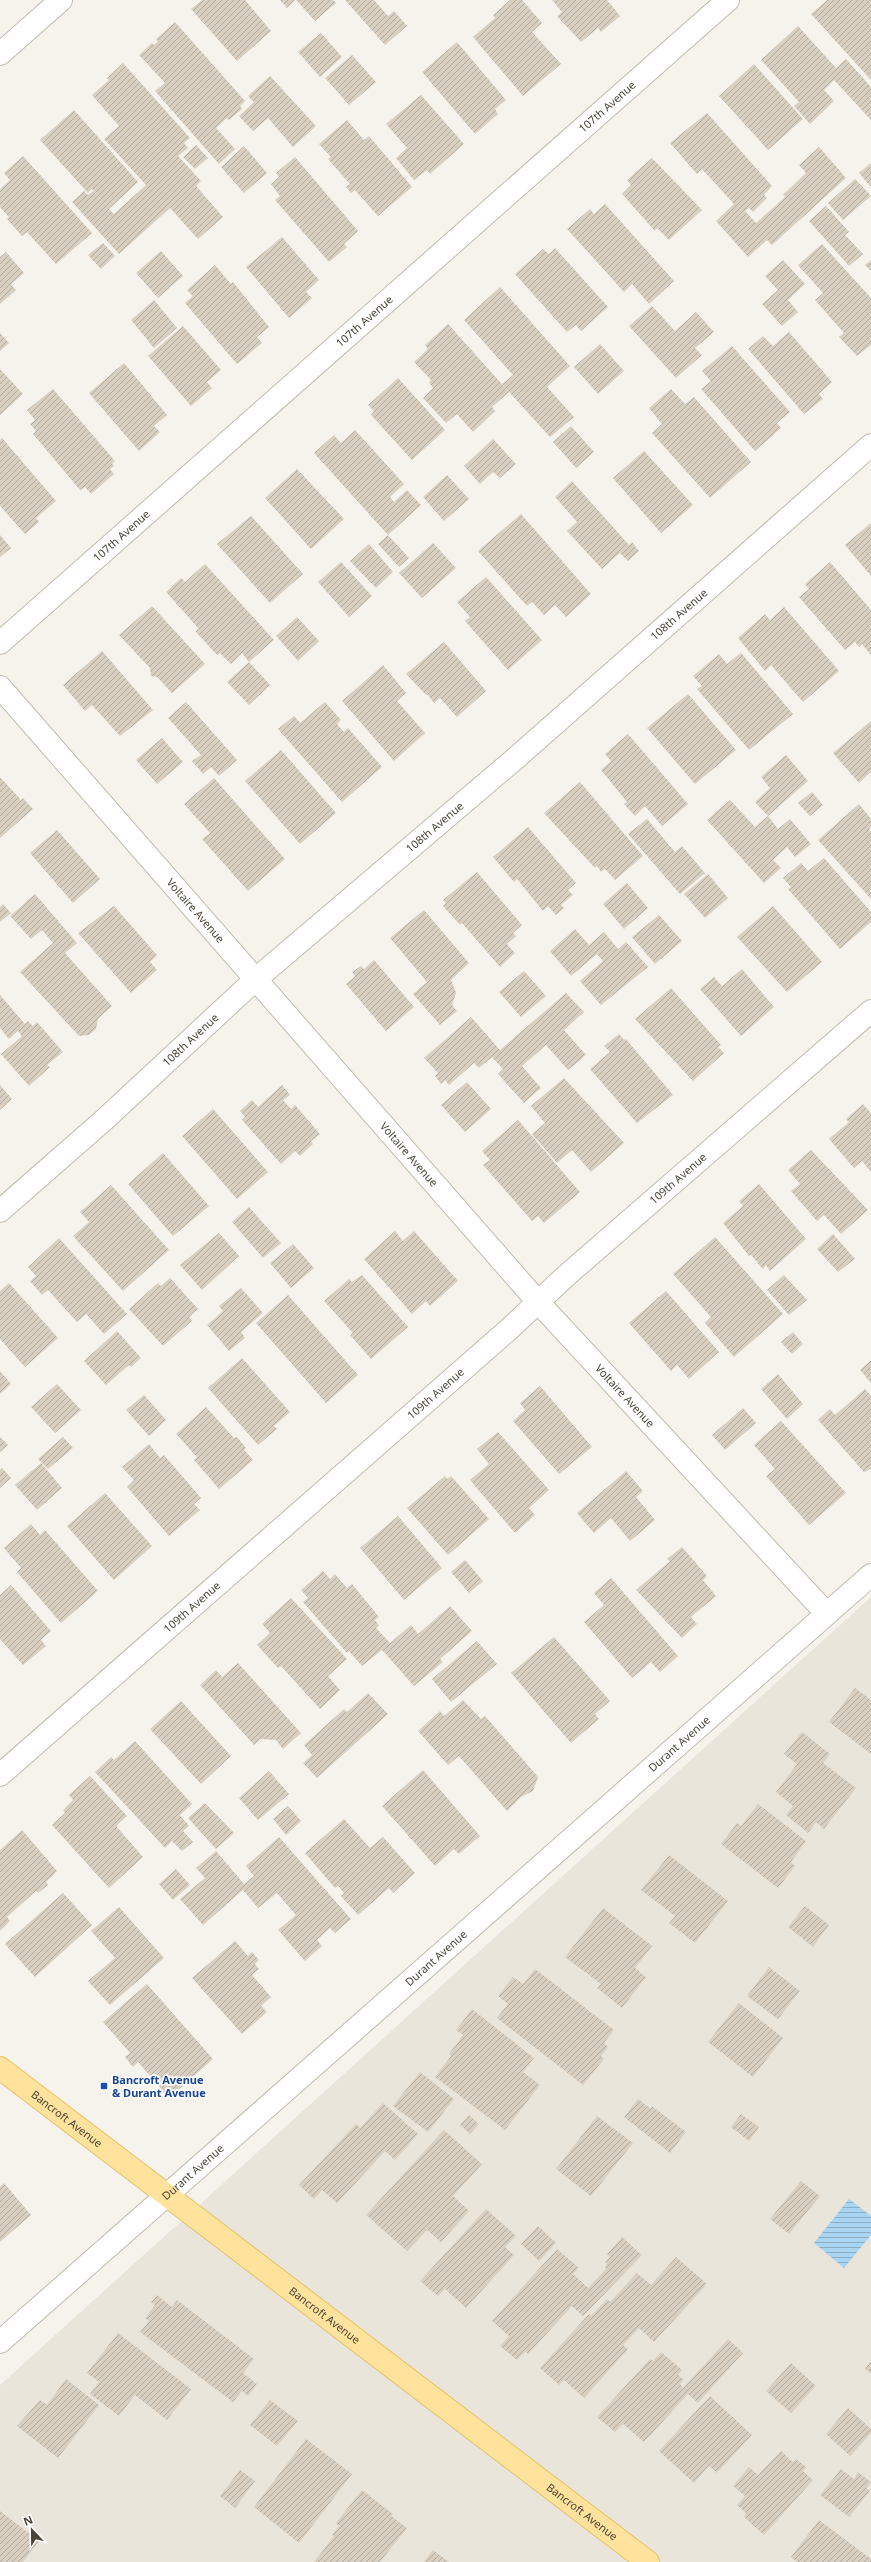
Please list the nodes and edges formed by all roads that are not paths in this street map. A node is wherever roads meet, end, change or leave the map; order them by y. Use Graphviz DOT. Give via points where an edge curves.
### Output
graph roads {
  1 [pos="61,0"];
  2 [pos="728,0"];
  3 [pos="0,54"];
  4 [pos="871,445"];
  5 [pos="0,643"];
  6 [pos="0,688"];
  7 [pos="256,979"];
  8 [pos="871,1011"];
  9 [pos="0,1211"];
  10 [pos="538,1302"];
  11 [pos="871,1574"];
  12 [pos="826,1613"];
  13 [pos="0,1775"];
  14 [pos="0,2068"];
  15 [pos="166,2193"];
  16 [pos="0,2342"];
  17 [pos="648,2562"];
  1 -- 3 [label="street"];
  2 -- 5 [label="street, 107th Avenue"];
  4 -- 7 [label="street, 108th Avenue" via="516,758"];
  6 -- 7 [label="street, Voltaire Avenue"];
  7 -- 9 [label="street, 108th Avenue" via="104,1120"];
  7 -- 10 [label="street, Voltaire Avenue"];
  8 -- 10 [label="street, 109th Avenue"];
  10 -- 12 [label="street, Voltaire Avenue"];
  10 -- 13 [label="street, 109th Avenue"];
  11 -- 12 [label="street, Durant Avenue"];
  12 -- 15 [label="street, Durant Avenue"];
  14 -- 15 [label="main road, Bancroft Avenue"];
  15 -- 16 [label="street, Durant Avenue"];
  15 -- 17 [label="main road, Bancroft Avenue"];
}
